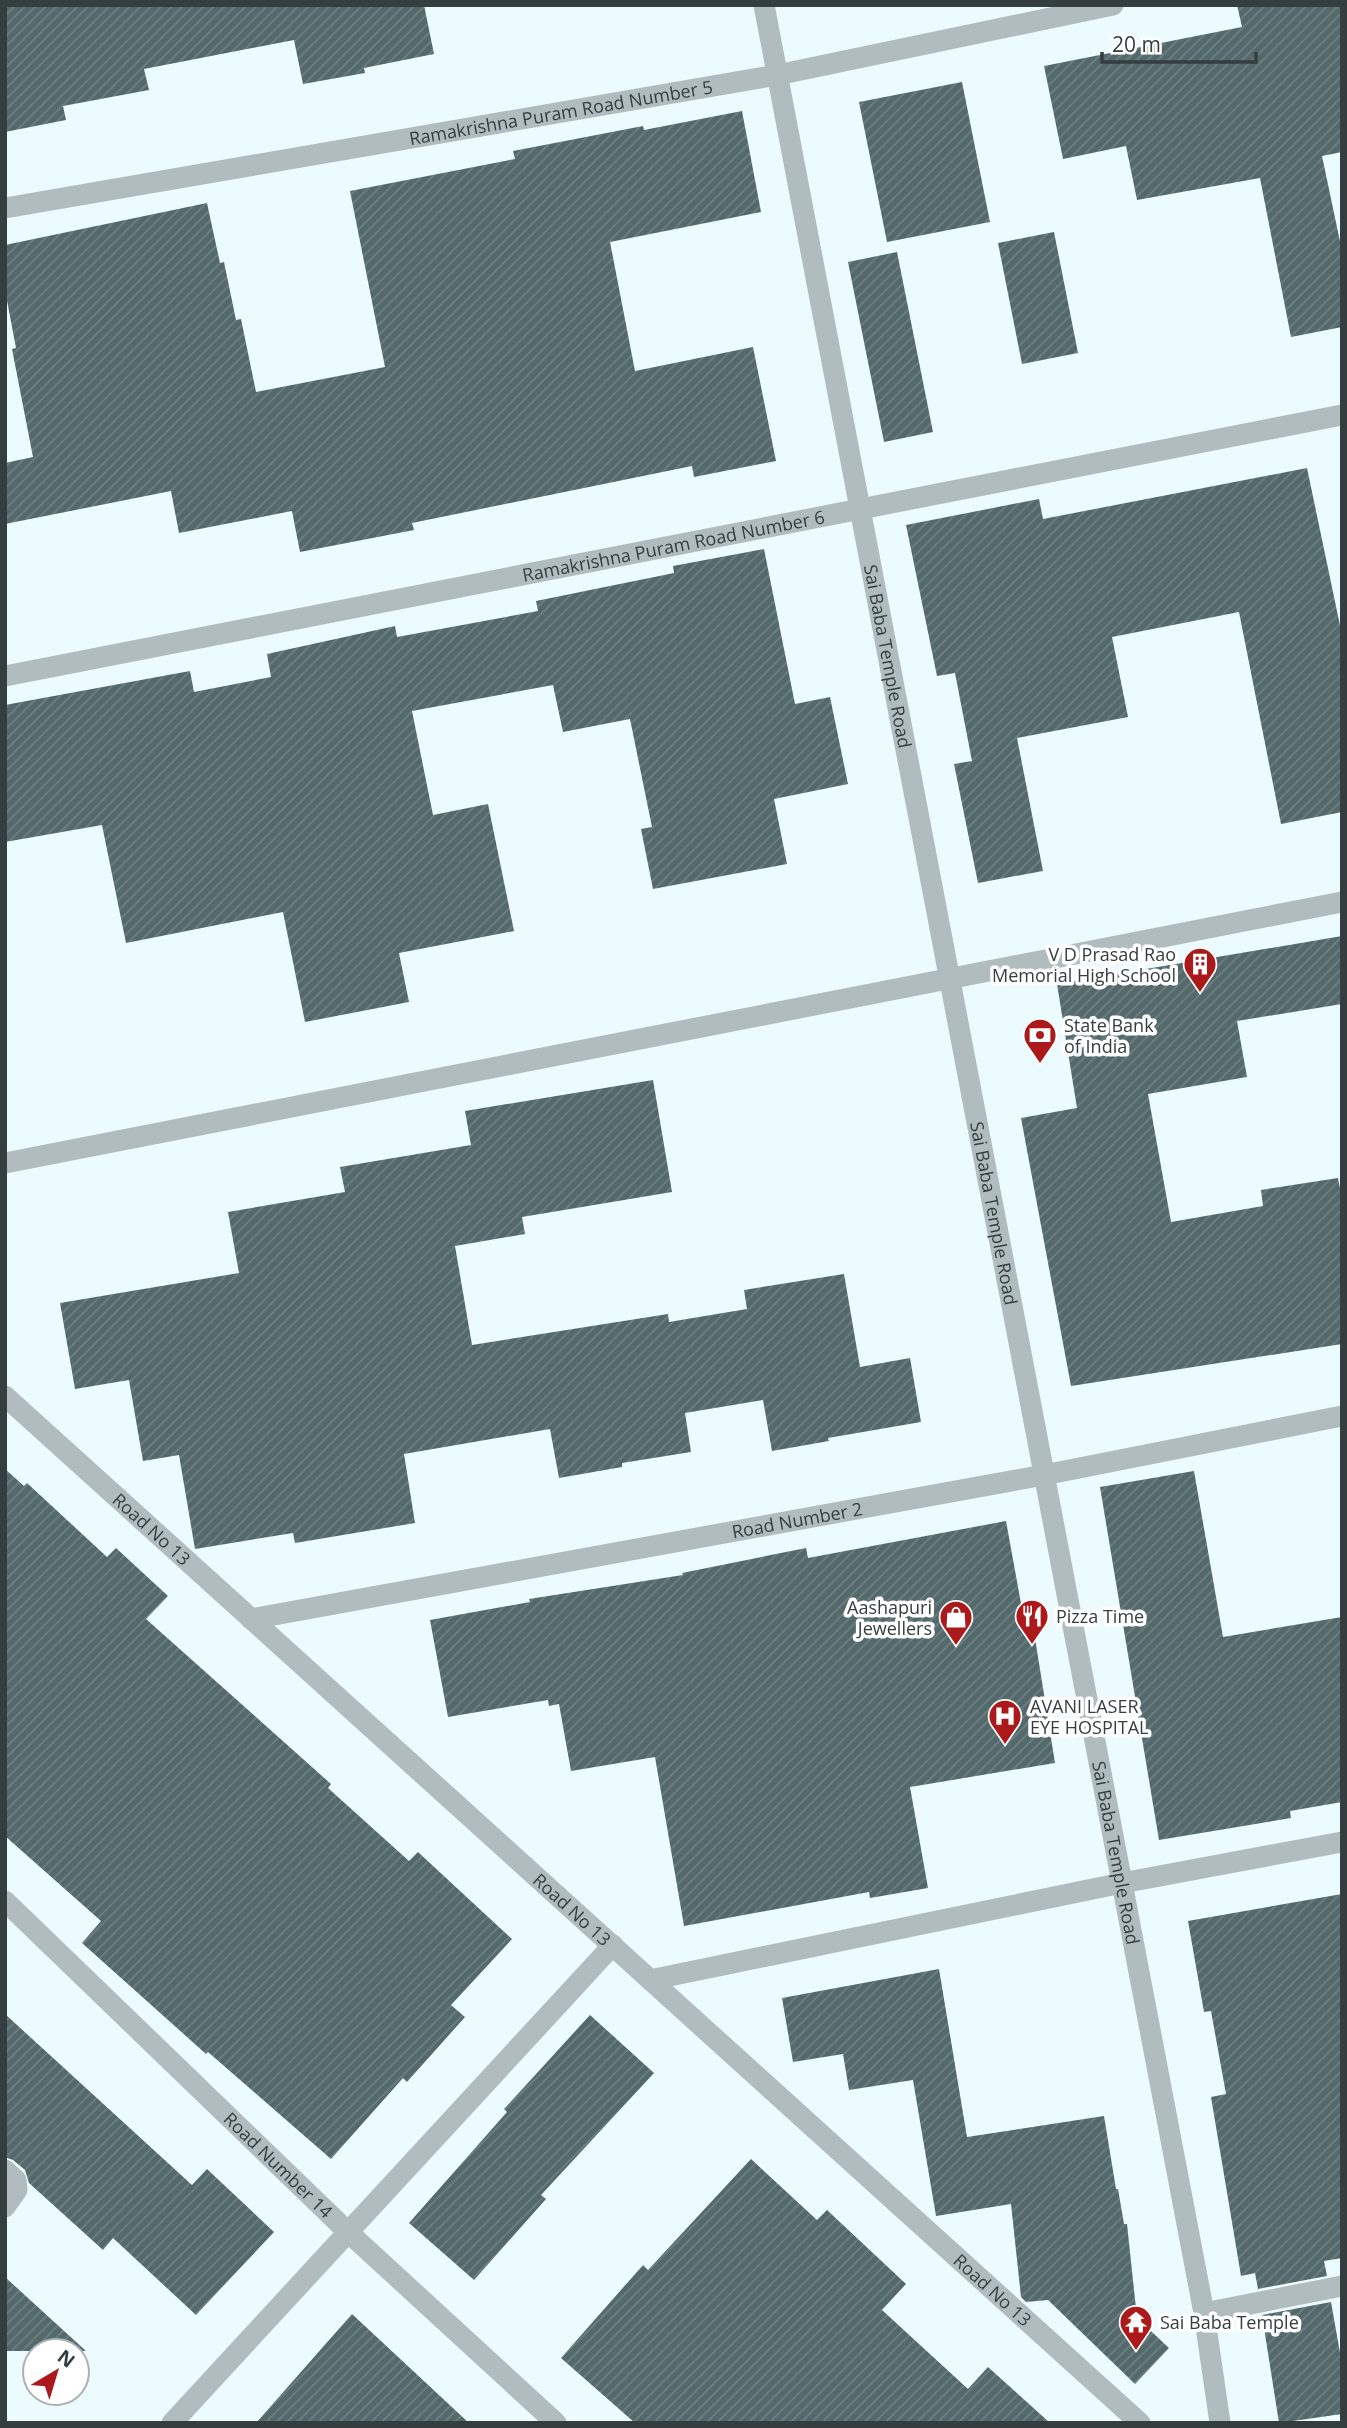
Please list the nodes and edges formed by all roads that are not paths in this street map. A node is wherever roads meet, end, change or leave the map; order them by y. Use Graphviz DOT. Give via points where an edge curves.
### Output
graph roads {
  1 [pos="764,5"];
  2 [pos="1113,5"];
  3 [pos="778,75"];
  4 [pos="5,208"];
  5 [pos="1342,415"];
  6 [pos="860,509"];
  7 [pos="5,676"];
  8 [pos="1342,902"];
  9 [pos="950,979"];
  10 [pos="5,1163"];
  11 [pos="5,1396"];
  12 [pos="1342,1416"];
  13 [pos="1044,1475"];
  14 [pos="251,1619"];
  15 [pos="1342,1842"];
  16 [pos="1122,1883"];
  17 [pos="5,1901"];
  18 [pos="613,1945"];
  19 [pos="650,1980"];
  20 [pos="5,2170"];
  21 [pos="5,2207"];
  22 [pos="348,2232"];
  23 [pos="1342,2286"];
  24 [pos="1205,2313"];
  25 [pos="172,2423"];
  26 [pos="556,2423"];
  27 [pos="1140,2423"];
  28 [pos="1220,2423"];
  1 -- 3 [label="street, Sai Baba Temple Road"];
  2 -- 3 [label="street, Ramakrishna Puram Road Number 5"];
  3 -- 4 [label="street, Ramakrishna Puram Road Number 5"];
  3 -- 6 [label="street, Sai Baba Temple Road"];
  5 -- 6 [label="street, Ramakrishna Puram Road Number 6"];
  6 -- 7 [label="street, Ramakrishna Puram Road Number 6"];
  6 -- 9 [label="street, Sai Baba Temple Road"];
  8 -- 9 [label="street"];
  9 -- 10 [label="street"];
  9 -- 13 [label="street, Sai Baba Temple Road"];
  11 -- 14 [label="street, Road No 13"];
  12 -- 13 [label="street, Road Number 2"];
  13 -- 14 [label="street, Road Number 2"];
  13 -- 16 [label="street, Sai Baba Temple Road"];
  14 -- 18 [label="street, Road No 13"];
  15 -- 16 [label="street"];
  16 -- 19 [label="street"];
  16 -- 24 [label="street, Sai Baba Temple Road"];
  17 -- 22 [label="street, Road Number 14"];
  18 -- 19 [label="street, Road No 13"];
  18 -- 22 [label="street"];
  19 -- 27 [label="street, Road No 13"];
  20 -- 21 [label="street" via="16,2180 17,2190"];
  22 -- 25 [label="street"];
  22 -- 26 [label="street, Road Number 14"];
  23 -- 24 [label="street"];
  24 -- 28 [label="street, Sai Baba Temple Road"];
}
